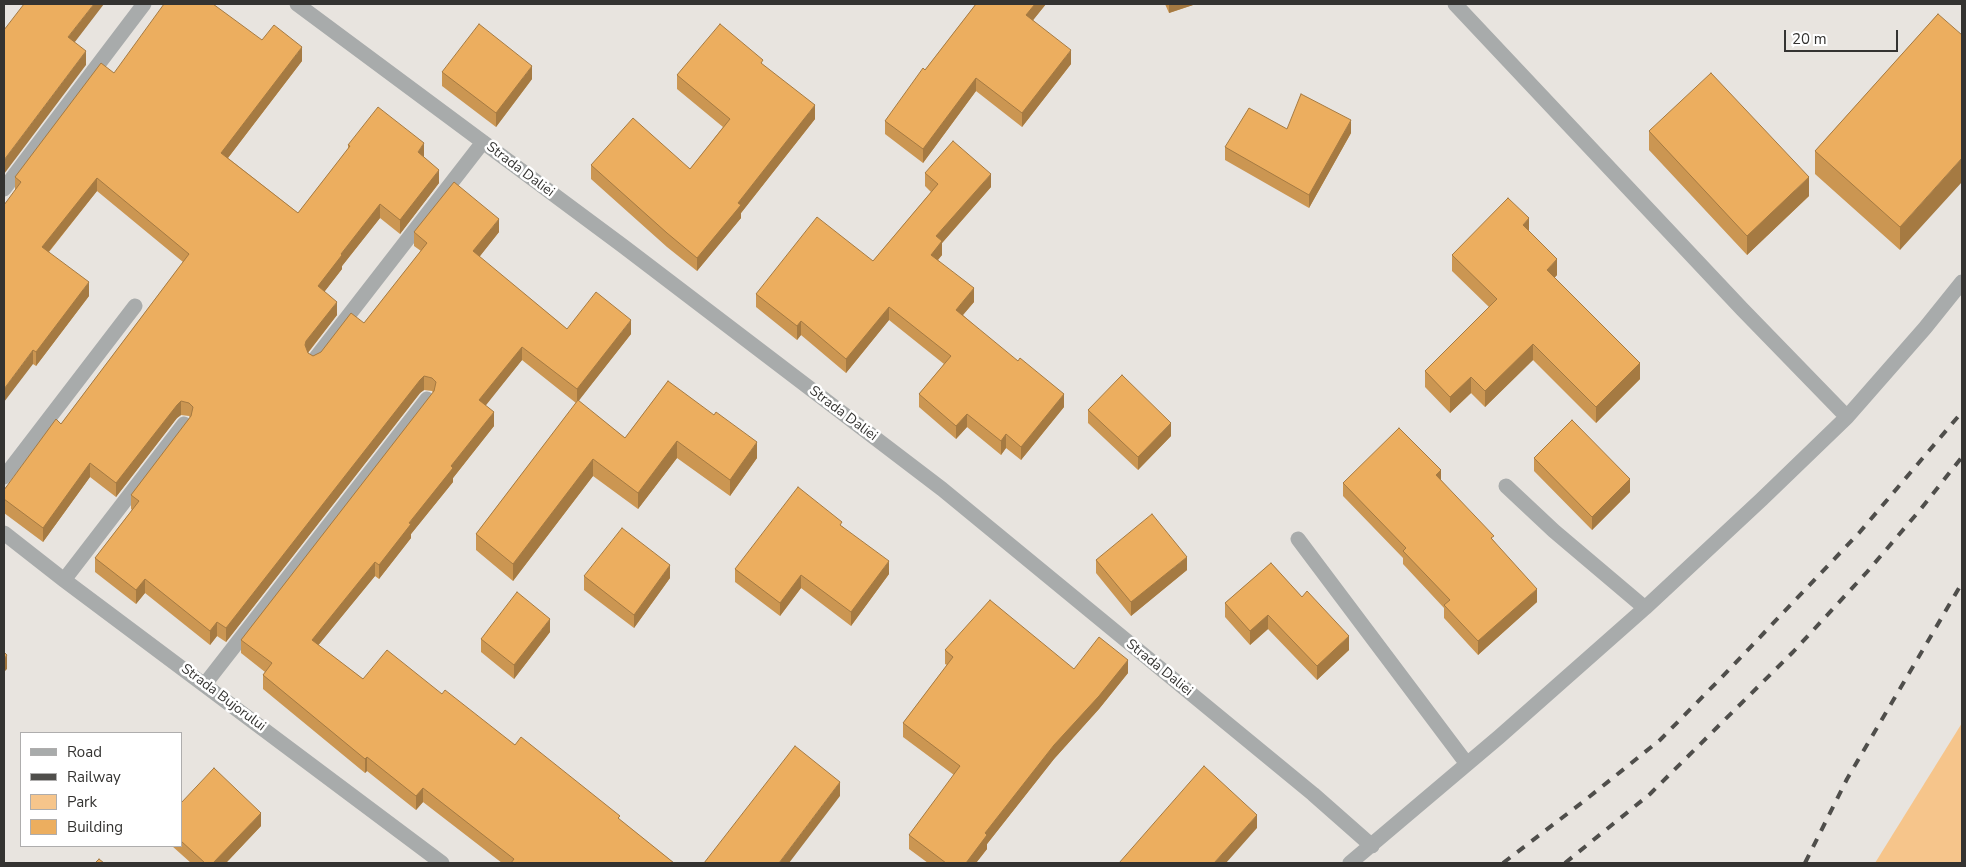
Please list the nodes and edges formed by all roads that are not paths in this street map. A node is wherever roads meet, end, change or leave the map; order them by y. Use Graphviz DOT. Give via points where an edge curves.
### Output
graph roads {
  1 [pos="144,4"];
  2 [pos="297,4"];
  3 [pos="1455,4"];
  4 [pos="483,142"];
  5 [pos="4,189"];
  6 [pos="1962,282"];
  7 [pos="135,306"];
  8 [pos="314,360"];
  9 [pos="427,399"];
  10 [pos="1847,417"];
  11 [pos="184,424"];
  12 [pos="4,477"];
  13 [pos="1506,486"];
  14 [pos="4,533"];
  15 [pos="1298,539"];
  16 [pos="64,580"];
  17 [pos="1646,608"];
  18 [pos="205,684"];
  19 [pos="1467,764"];
  20 [pos="1372,846"];
  21 [pos="442,863"];
  22 [pos="1350,863"];
  1 -- 5 [label="street"];
  2 -- 4 [label="street, Strada Daliei"];
  3 -- 10 [label="street"];
  4 -- 8 [label="street"];
  4 -- 20 [label="street, Strada Daliei" via="942,489"];
  6 -- 10 [label="street"];
  7 -- 12 [label="street"];
  9 -- 18 [label="street"];
  10 -- 17 [label="street"];
  11 -- 16 [label="street"];
  13 -- 17 [label="street"];
  14 -- 16 [label="street, Strada Bujorului"];
  15 -- 19 [label="street"];
  16 -- 18 [label="street, Strada Bujorului"];
  17 -- 19 [label="street"];
  18 -- 21 [label="street, Strada Bujorului"];
  19 -- 20 [label="street"];
  20 -- 22 [label="street"];
}
